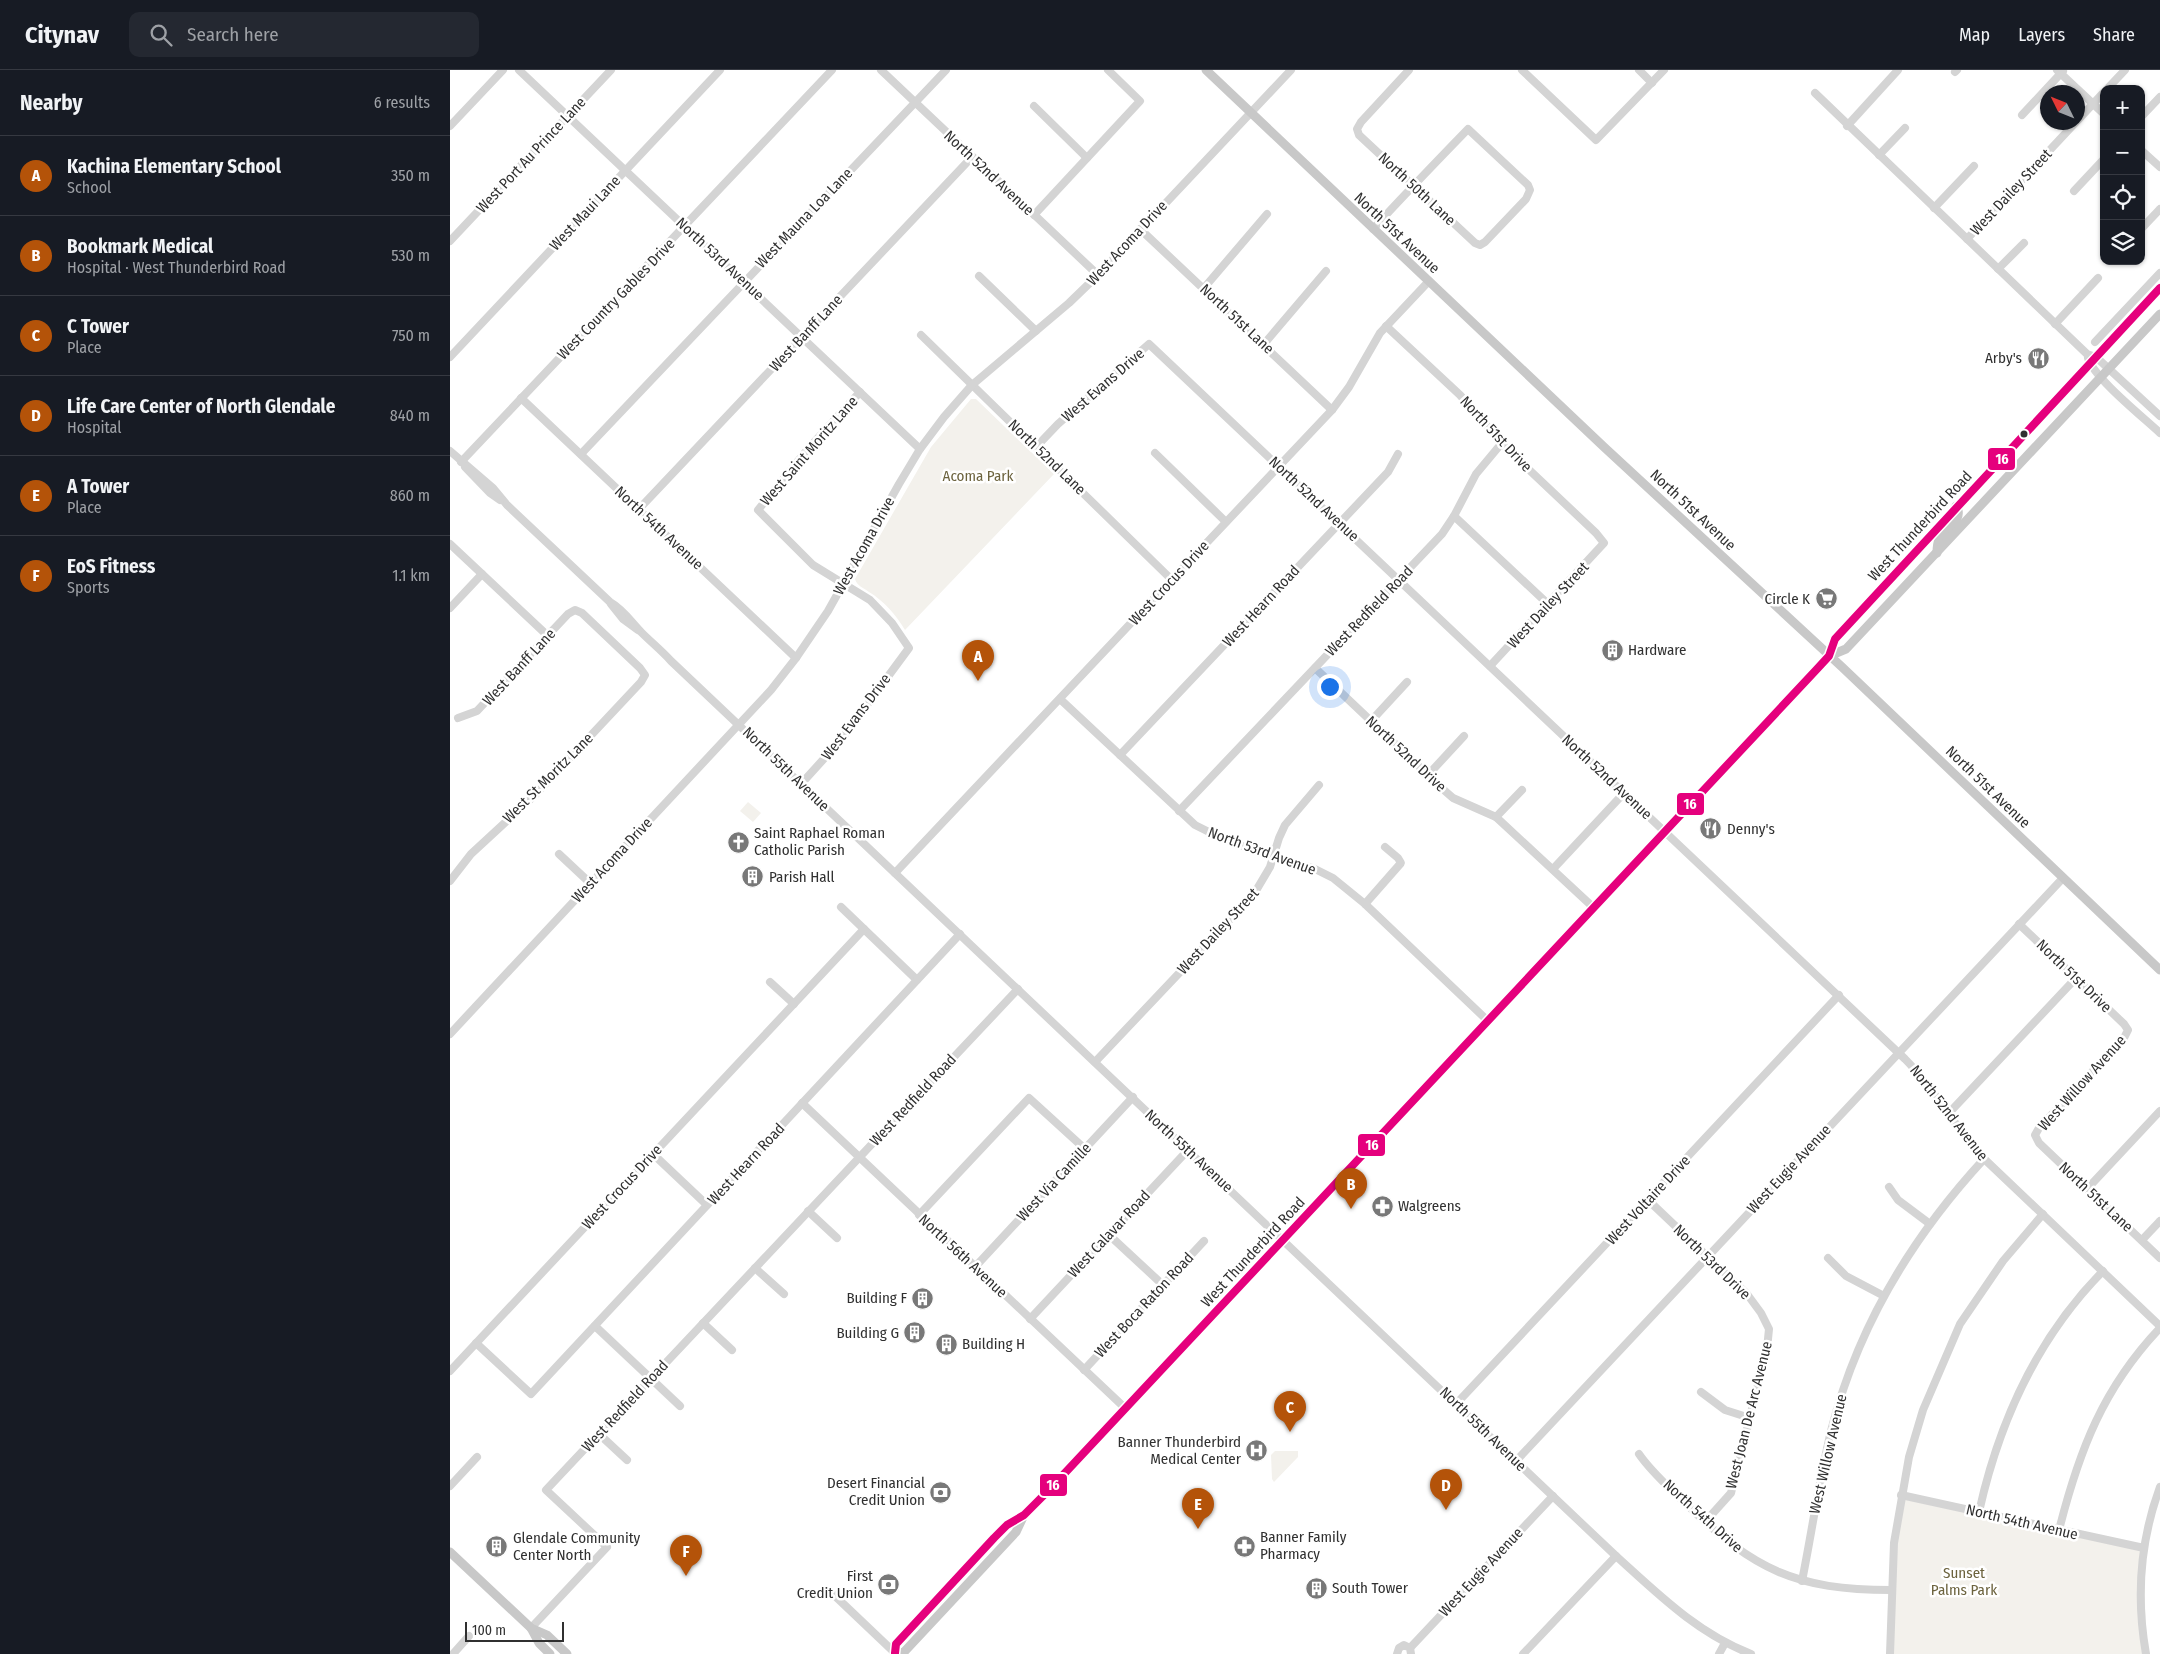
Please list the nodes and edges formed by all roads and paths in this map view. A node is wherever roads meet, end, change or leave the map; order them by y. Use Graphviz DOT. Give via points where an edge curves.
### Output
graph roads {
  1 [pos="503,70"];
  2 [pos="520,70"];
  3 [pos="611,70"];
  4 [pos="720,70"];
  5 [pos="832,70"];
  6 [pos="881,70"];
  7 [pos="946,70"];
  8 [pos="1108,70"];
  9 [pos="1206,70"];
  10 [pos="1291,70"];
  11 [pos="1410,70"];
  12 [pos="1522,70"];
  13 [pos="1639,70"];
  14 [pos="1664,70"];
  15 [pos="1898,70"];
  16 [pos="2125,70"];
  17 [pos="2060,71"];
  18 [pos="1652,83"];
  19 [pos="2111,85"];
  20 [pos="1815,93"];
  21 [pos="2100,96"];
  22 [pos="2160,97"];
  23 [pos="915,102"];
  24 [pos="2094,103"];
  25 [pos="1034,106"];
  26 [pos="2100,110"];
  27 [pos="1251,112"];
  28 [pos="2085,113"];
  29 [pos="2145,113"];
  30 [pos="2022,115"];
  31 [pos="568,116"];
  32 [pos="450,126"];
  33 [pos="1847,126"];
  34 [pos="1905,128"];
  35 [pos="2069,130"];
  36 [pos="2145,154"];
  37 [pos="1879,155"];
  38 [pos="972,157"];
  39 [pos="1087,158"];
  40 [pos="2100,164"];
  41 [pos="1974,166"];
  42 [pos="2160,167"];
  43 [pos="626,171"];
  44 [pos="1414,186"];
  45 [pos="2074,191"];
  46 [pos="1934,208"];
  47 [pos="2160,209"];
  48 [pos="1267,214"];
  49 [pos="1034,215"];
  50 [pos="2145,225"];
  51 [pos="685,226"];
  52 [pos="1140,229"];
  53 [pos="1373,229"];
  54 [pos="1967,239"];
  55 [pos="450,241"];
  56 [pos="2024,243"];
  57 [pos="1998,269"];
  58 [pos="1326,271"];
  59 [pos="2160,273"];
  60 [pos="1098,275"];
  61 [pos="979,276"];
  62 [pos="2098,278"];
  63 [pos="743,281"];
  64 [pos="1429,281"];
  65 [pos="1204,288"];
  66 [pos="2160,288"];
  67 [pos="2160,314"];
  68 [pos="2055,324"];
  69 [pos="1386,326"];
  70 [pos="1036,330"];
  71 [pos="921,335"];
  72 [pos="802,337"];
  73 [pos="2095,342"];
  74 [pos="1149,344"];
  75 [pos="1264,344"];
  76 [pos="450,356"];
  77 [pos="2093,360"];
  78 [pos="2109,369"];
  79 [pos="2101,378"];
  80 [pos="972,385"];
  81 [pos="860,392"];
  82 [pos="521,398"];
  83 [pos="1332,410"];
  84 [pos="2160,416"];
  85 [pos="2160,433"];
  86 [pos="1501,444"];
  87 [pos="1036,447"];
  88 [pos="920,449"];
  89 [pos="450,451"];
  90 [pos="1154,453"];
  91 [pos="581,454"];
  92 [pos="1398,454"];
  93 [pos="2004,455"];
  94 [pos="461,462"];
  95 [pos="1279,466"];
  96 [pos="2017,467"];
  97 [pos="1956,506"];
  98 [pos="639,509"];
  99 [pos="1454,516"];
  100 [pos="1226,522"];
  101 [pos="1340,524"];
  102 [pos="1604,543"];
  103 [pos="450,544"];
  104 [pos="1937,552"];
  105 [pos="482,574"];
  106 [pos="1172,580"];
  107 [pos="1399,580"];
  108 [pos="843,583"];
  109 [pos="1548,604"];
  110 [pos="450,608"];
  111 [pos="548,636"];
  112 [pos="1829,656"];
  113 [pos="796,658"];
  114 [pos="1490,666"];
  115 [pos="1315,668"];
  116 [pos="645,675"];
  117 [pos="1407,682"];
  118 [pos="1060,699"];
  119 [pos="458,718"];
  120 [pos="1371,721"];
  121 [pos="740,724"];
  122 [pos="1464,736"];
  123 [pos="1120,756"];
  124 [pos="1428,776"];
  125 [pos="801,784"];
  126 [pos="1320,785"];
  127 [pos="1522,790"];
  128 [pos="1624,793"];
  129 [pos="1179,811"];
  130 [pos="1496,816"];
  131 [pos="1666,832"];
  132 [pos="1386,847"];
  133 [pos="560,854"];
  134 [pos="1273,857"];
  135 [pos="1553,869"];
  136 [pos="896,873"];
  137 [pos="2063,878"];
  138 [pos="450,881"];
  139 [pos="590,883"];
  140 [pos="1365,904"];
  141 [pos="841,907"];
  142 [pos="1594,908"];
  143 [pos="2019,924"];
  144 [pos="864,929"];
  145 [pos="960,934"];
  146 [pos="2160,970"];
  147 [pos="2076,978"];
  148 [pos="917,980"];
  149 [pos="770,982"];
  150 [pos="1018,989"];
  151 [pos="1839,996"];
  152 [pos="794,1004"];
  153 [pos="1488,1021"];
  154 [pos="2128,1030"];
  155 [pos="450,1034"];
  156 [pos="1898,1052"];
  157 [pos="1095,1062"];
  158 [pos="1132,1097"];
  159 [pos="802,1103"];
  160 [pos="2160,1111"];
  161 [pos="1949,1113"];
  162 [pos="2036,1135"];
  163 [pos="1085,1149"];
  164 [pos="1188,1150"];
  165 [pos="653,1154"];
  166 [pos="859,1157"];
  167 [pos="1984,1158"];
  168 [pos="1889,1187"];
  169 [pos="2087,1189"];
  170 [pos="1648,1200"];
  171 [pos="707,1205"];
  172 [pos="808,1211"];
  173 [pos="2043,1214"];
  174 [pos="919,1215"];
  175 [pos="2160,1221"];
  176 [pos="1930,1224"];
  177 [pos="1108,1234"];
  178 [pos="837,1238"];
  179 [pos="1283,1240"];
  180 [pos="2142,1240"];
  181 [pos="1204,1241"];
  182 [pos="1708,1256"];
  183 [pos="1828,1258"];
  184 [pos="2160,1258"];
  185 [pos="975,1266"];
  186 [pos="755,1268"];
  187 [pos="2103,1271"];
  188 [pos="1163,1285"];
  189 [pos="784,1294"];
  190 [pos="1884,1296"];
  191 [pos="1030,1319"];
  192 [pos="703,1323"];
  193 [pos="594,1326"];
  194 [pos="2160,1327"];
  195 [pos="1769,1329"];
  196 [pos="476,1343"];
  197 [pos="732,1350"];
  198 [pos="1084,1370"];
  199 [pos="450,1371"];
  200 [pos="651,1379"];
  201 [pos="1700,1392"];
  202 [pos="1456,1404"];
  203 [pos="680,1406"];
  204 [pos="1125,1408"];
  205 [pos="1750,1418"];
  206 [pos="599,1434"];
  207 [pos="1639,1454"];
  208 [pos="477,1457"];
  209 [pos="627,1460"];
  210 [pos="1516,1461"];
  211 [pos="450,1486"];
  212 [pos="2160,1488"];
  213 [pos="1901,1495"];
  214 [pos="1553,1496"];
  215 [pos="1979,1512"];
  216 [pos="1024,1515"];
  217 [pos="1705,1522"];
  218 [pos="2059,1530"];
  219 [pos="994,1538"];
  220 [pos="2144,1548"];
  221 [pos="450,1552"];
  222 [pos="1616,1556"];
  223 [pos="1802,1581"];
  224 [pos="1891,1590"];
  225 [pos="834,1595"];
  226 [pos="954,1598"];
  227 [pos="531,1628"];
  228 [pos="469,1636"];
  229 [pos="1725,1642"];
  230 [pos="1410,1651"];
  231 [pos="453,1654"];
  232 [pos="550,1654"];
  233 [pos="567,1654"];
  234 [pos="895,1654"];
  235 [pos="1398,1654"];
  236 [pos="1522,1654"];
  237 [pos="1719,1654"];
  238 [pos="1752,1654"];
  239 [pos="1890,1654"];
  240 [pos="2146,1654"];
  1 -- 32 [label="street"];
  2 -- 31 [label="street, North 53rd Avenue"];
  3 -- 31 [label="street, West Port Au Prince Lane"];
  4 -- 43 [label="street, West Maui Lane"];
  5 -- 51 [label="street, West Country Gables Drive"];
  6 -- 23 [label="street, North 52nd Avenue"];
  7 -- 23 [label="street, West Mauna Loa Lane"];
  8 -- 39 [label="street" via="1140,101"];
  9 -- 27 [label="main road, North 51st Avenue"];
  10 -- 27 [label="street, West Acoma Drive"];
  11 -- 44 [label="street, North 50th Lane" via="1357,129 1359,135"];
  12 -- 18 [label="street" via="1596,140"];
  13 -- 18 [label="street"];
  14 -- 18 [label="street"];
  15 -- 33 [label="street"];
  16 -- 19 [label="street"];
  17 -- 24 [label="street"];
  17 -- 30 [label="street"];
  20 -- 33 [label="street"];
  21 -- 24 [label="street, West Dailey Street"];
  22 -- 29 [label="street"];
  23 -- 38 [label="street, North 52nd Avenue"];
  23 -- 63 [label="street, West Mauna Loa Lane"];
  24 -- 26 [label="street"];
  24 -- 28 [label="street, West Dailey Street"];
  25 -- 39 [label="street"];
  27 -- 52 [label="street, West Acoma Drive"];
  27 -- 53 [label="main road, North 51st Avenue"];
  31 -- 43 [label="street, North 53rd Avenue"];
  31 -- 55 [label="street, West Port Au Prince Lane"];
  33 -- 37 [label="street"];
  34 -- 37 [label="street"];
  35 -- 54 [label="street, West Dailey Street"];
  36 -- 42 [label="street"];
  37 -- 46 [label="street"];
  38 -- 49 [label="street, North 52nd Avenue"];
  38 -- 72 [label="street, West Banff Lane"];
  39 -- 49 [label="street"];
  40 -- 45 [label="street"];
  41 -- 46 [label="street"];
  43 -- 51 [label="street, North 53rd Avenue"];
  43 -- 76 [label="street, West Maui Lane"];
  44 -- 44 [label="street, North 50th Lane" via="1474,243 1480,245 1530,190 1468,129"];
  44 -- 53 [label="street"];
  46 -- 54 [label="street"];
  47 -- 50 [label="street"];
  48 -- 65 [label="street"];
  49 -- 60 [label="street, North 52nd Avenue"];
  51 -- 63 [label="street, North 53rd Avenue"];
  51 -- 82 [label="street, West Country Gables Drive"];
  52 -- 60 [label="street, West Acoma Drive"];
  52 -- 65 [label="street, North 51st Lane"];
  53 -- 64 [label="main road, North 51st Avenue"];
  54 -- 57 [label="street"];
  56 -- 57 [label="street"];
  57 -- 68 [label="street"];
  58 -- 75 [label="street"];
  59 -- 73 [label="street"];
  60 -- 70 [label="street, West Acoma Drive"];
  61 -- 70 [label="street"];
  62 -- 68 [label="street"];
  63 -- 72 [label="street, North 53rd Avenue"];
  63 -- 91 [label="street, West Mauna Loa Lane"];
  64 -- 69 [label="street, West Crocus Drive"];
  64 -- 112 [label="main road, North 51st Avenue"];
  65 -- 75 [label="street, North 51st Lane"];
  66 -- 77 [label="main road, West Thunderbird Road"];
  67 -- 78 [label="main road, West Thunderbird Road"];
  68 -- 77 [label="street"];
  69 -- 83 [label="street, West Crocus Drive"];
  69 -- 86 [label="street, North 51st Drive" via="1460,395"];
  70 -- 80 [label="street, West Acoma Drive"];
  71 -- 80 [label="street, North 52nd Lane"];
  72 -- 81 [label="street, North 53rd Avenue"];
  72 -- 98 [label="street, West Banff Lane"];
  74 -- 87 [label="street, West Evans Drive"];
  74 -- 95 [label="street, North 52nd Avenue"];
  75 -- 83 [label="street, North 51st Lane"];
  77 -- 78 [label="street"];
  77 -- 79 [label="street"];
  77 -- 93 [label="main road, West Thunderbird Road"];
  78 -- 79 [label="main road, West Thunderbird Road"];
  78 -- 84 [label="street"];
  79 -- 85 [label="street"];
  79 -- 96 [label="main road, West Thunderbird Road"];
  80 -- 87 [label="street, North 52nd Lane"];
  80 -- 88 [label="street, West Acoma Drive"];
  81 -- 88 [label="street, North 53rd Avenue"];
  81 -- 108 [label="street, West Saint Moritz Lane" via="758,510 813,564"];
  82 -- 91 [label="street, North 54th Avenue"];
  82 -- 94 [label="street, West Country Gables Drive"];
  83 -- 95 [label="street, West Crocus Drive"];
  86 -- 99 [label="street, West Redfield Road" via="1476,474"];
  86 -- 102 [label="street, North 51st Drive"];
  87 -- 106 [label="street, North 52nd Lane"];
  88 -- 108 [label="street, West Acoma Drive"];
  89 -- 94 [label="street, North 55th Avenue"];
  90 -- 100 [label="street"];
  91 -- 98 [label="street, North 54th Avenue"];
  92 -- 101 [label="street, West Hearn Road" via="1388,472"];
  93 -- 96 [label="main road"];
  93 -- 97 [label="main road, West Thunderbird Road"];
  94 -- 121 [label="street, North 55th Avenue" via="484,488 507,505 618,607"];
  95 -- 100 [label="street, West Crocus Drive"];
  95 -- 101 [label="street, North 52nd Avenue"];
  96 -- 104 [label="main road, West Thunderbird Road"];
  97 -- 104 [label="main road" via="1957,519 1938,542"];
  97 -- 112 [label="main road, West Thunderbird Road" via="1835,639"];
  98 -- 113 [label="street, North 54th Avenue"];
  99 -- 107 [label="street, West Redfield Road" via="1442,534"];
  99 -- 109 [label="street"];
  100 -- 106 [label="street, West Crocus Drive"];
  101 -- 107 [label="street, North 52nd Avenue"];
  101 -- 123 [label="street, West Hearn Road"];
  102 -- 109 [label="street, West Dailey Street"];
  103 -- 105 [label="street"];
  104 -- 112 [label="main road, West Thunderbird Road" via="1846,649"];
  105 -- 110 [label="street"];
  105 -- 111 [label="street"];
  106 -- 118 [label="street, West Crocus Drive"];
  107 -- 114 [label="street, North 52nd Avenue"];
  107 -- 115 [label="street, West Redfield Road"];
  108 -- 113 [label="street, West Acoma Drive"];
  108 -- 125 [label="street, West Evans Drive" via="870,600 892,623 909,648 841,740"];
  109 -- 114 [label="street, West Dailey Street"];
  111 -- 116 [label="street, West Banff Lane" via="575,610 582,613"];
  111 -- 119 [label="street, West Banff Lane" via="477,711"];
  112 -- 131 [label="main road, West Thunderbird Road"];
  112 -- 137 [label="main road, North 51st Avenue"];
  113 -- 121 [label="street, West Acoma Drive"];
  114 -- 128 [label="street, North 52nd Avenue"];
  115 -- 120 [label="street, North 52nd Drive"];
  115 -- 129 [label="street, West Redfield Road"];
  116 -- 138 [label="street, West St Moritz Lane" via="535,796 471,854"];
  117 -- 120 [label="street"];
  118 -- 123 [label="street, North 53rd Avenue"];
  118 -- 136 [label="street, West Crocus Drive"];
  120 -- 124 [label="street, North 52nd Drive"];
  121 -- 125 [label="street, North 55th Avenue"];
  121 -- 139 [label="street, West Acoma Drive"];
  122 -- 124 [label="street"];
  123 -- 129 [label="street, North 53rd Avenue"];
  124 -- 130 [label="street, North 52nd Drive" via="1454,798"];
  125 -- 136 [label="street, North 55th Avenue"];
  126 -- 134 [label="street, West Dailey Street" via="1285,825"];
  127 -- 130 [label="street"];
  128 -- 131 [label="street, North 52nd Avenue"];
  128 -- 135 [label="street"];
  129 -- 134 [label="street, North 53rd Avenue" via="1208,832"];
  130 -- 135 [label="street, North 52nd Drive"];
  131 -- 142 [label="main road, West Thunderbird Road"];
  131 -- 151 [label="street, North 52nd Avenue"];
  132 -- 140 [label="street" via="1401,863"];
  133 -- 139 [label="street"];
  134 -- 140 [label="street, North 53rd Avenue" via="1324,873"];
  134 -- 157 [label="street, West Dailey Street" via="1264,880 1254,894"];
  135 -- 142 [label="street, North 52nd Drive"];
  136 -- 145 [label="street, North 55th Avenue"];
  137 -- 143 [label="street, West Eugie Avenue"];
  137 -- 146 [label="main road, North 51st Avenue"];
  139 -- 155 [label="street, West Acoma Drive"];
  140 -- 153 [label="street, North 53rd Avenue"];
  141 -- 144 [label="street"];
  142 -- 153 [label="main road, West Thunderbird Road"];
  143 -- 147 [label="street, North 51st Drive"];
  143 -- 156 [label="street, West Eugie Avenue"];
  144 -- 148 [label="street"];
  144 -- 152 [label="street, West Crocus Drive"];
  145 -- 148 [label="street, West Hearn Road"];
  145 -- 150 [label="street, North 55th Avenue"];
  147 -- 154 [label="street, North 51st Drive"];
  147 -- 161 [label="street"];
  148 -- 159 [label="street, West Hearn Road"];
  149 -- 152 [label="street"];
  150 -- 157 [label="street, North 55th Avenue"];
  150 -- 166 [label="street, West Redfield Road"];
  151 -- 156 [label="street, North 52nd Avenue"];
  151 -- 170 [label="street, West Voltaire Drive"];
  152 -- 165 [label="street, West Crocus Drive"];
  153 -- 179 [label="main road, West Thunderbird Road"];
  154 -- 162 [label="street, West Willow Avenue"];
  156 -- 161 [label="street, North 52nd Avenue" via="1927,1081"];
  156 -- 182 [label="street, West Eugie Avenue"];
  157 -- 158 [label="street, North 55th Avenue"];
  158 -- 163 [label="street, West Via Camille"];
  158 -- 164 [label="street, North 55th Avenue"];
  159 -- 166 [label="street, North 56th Avenue"];
  159 -- 171 [label="street, West Hearn Road"];
  160 -- 169 [label="street"];
  161 -- 167 [label="street, North 52nd Avenue" via="1966,1139"];
  162 -- 169 [label="street, North 51st Lane" via="2039,1143"];
  163 -- 174 [label="street" via="1029,1098"];
  163 -- 185 [label="street, West Via Camille"];
  164 -- 177 [label="street, West Calavar Road"];
  164 -- 179 [label="street, North 55th Avenue"];
  165 -- 171 [label="street"];
  165 -- 196 [label="street, West Crocus Drive"];
  166 -- 172 [label="street, West Redfield Road"];
  166 -- 174 [label="street, North 56th Avenue"];
  167 -- 173 [label="street, North 52nd Avenue"];
  167 -- 176 [label="street, West Willow Avenue"];
  168 -- 176 [label="street" via="1898,1200"];
  169 -- 180 [label="street, North 51st Lane"];
  170 -- 182 [label="street, North 53rd Drive"];
  170 -- 202 [label="street, West Voltaire Drive"];
  171 -- 193 [label="street, West Hearn Road"];
  172 -- 178 [label="street"];
  172 -- 186 [label="street, West Redfield Road"];
  173 -- 187 [label="street, North 52nd Avenue"];
  173 -- 213 [label="street" via="2003,1261 1960,1324 1923,1410"];
  174 -- 185 [label="street, North 56th Avenue"];
  175 -- 180 [label="street"];
  176 -- 190 [label="street, West Willow Avenue"];
  177 -- 188 [label="street"];
  177 -- 191 [label="street, West Calavar Road"];
  179 -- 202 [label="street, North 55th Avenue"];
  179 -- 204 [label="main road, West Thunderbird Road"];
  180 -- 184 [label="street, North 51st Lane"];
  181 -- 188 [label="street, West Boca Raton Road"];
  182 -- 195 [label="street, North 53rd Drive" via="1747,1294"];
  182 -- 210 [label="street, West Eugie Avenue"];
  183 -- 190 [label="street" via="1846,1276"];
  185 -- 191 [label="street, North 56th Avenue"];
  186 -- 189 [label="street"];
  186 -- 192 [label="street, West Redfield Road"];
  187 -- 194 [label="street, North 52nd Avenue"];
  187 -- 215 [label="street" via="2047,1341 2016,1397 1992,1460"];
  188 -- 198 [label="street, West Boca Raton Road"];
  190 -- 223 [label="street, West Willow Avenue" via="1855,1358 1834,1421"];
  191 -- 198 [label="street, North 56th Avenue"];
  192 -- 197 [label="street"];
  192 -- 200 [label="street, West Redfield Road"];
  193 -- 196 [label="street, West Hearn Road" via="532,1394"];
  193 -- 200 [label="street"];
  194 -- 218 [label="street" via="2122,1375 2095,1421 2069,1486"];
  195 -- 205 [label="street, West Joan De Arc Avenue" via="1768,1349"];
  196 -- 199 [label="street, West Crocus Drive"];
  198 -- 204 [label="street, North 56th Avenue"];
  200 -- 203 [label="street"];
  200 -- 206 [label="street, West Redfield Road"];
  201 -- 205 [label="street" via="1725,1410"];
  202 -- 210 [label="street, North 55th Avenue"];
  204 -- 216 [label="main road, West Thunderbird Road"];
  205 -- 217 [label="street, West Joan De Arc Avenue" via="1731,1493"];
  206 -- 209 [label="street"];
  206 -- 227 [label="street, West Redfield Road" via="546,1490 607,1547"];
  207 -- 217 [label="street, North 54th Drive" via="1647,1466"];
  208 -- 211 [label="street"];
  210 -- 214 [label="street, North 55th Avenue"];
  212 -- 220 [label="street"];
  213 -- 215 [label="street, North 54th Avenue"];
  213 -- 224 [label="street"];
  214 -- 222 [label="street, North 55th Avenue"];
  214 -- 230 [label="street, West Eugie Avenue"];
  215 -- 218 [label="street, North 54th Avenue"];
  216 -- 219 [label="main road, West Thunderbird Road" via="1006,1525"];
  216 -- 226 [label="main road, West Thunderbird Road" via="1016,1532"];
  217 -- 223 [label="street, North 54th Drive" via="1751,1559"];
  218 -- 220 [label="street, North 54th Avenue"];
  219 -- 226 [label="main road" via="989,1553 965,1579"];
  219 -- 234 [label="main road, West Thunderbird Road" via="896,1644"];
  220 -- 240 [label="street" via="2140,1611"];
  221 -- 227 [label="main road"];
  222 -- 229 [label="street, North 55th Avenue" via="1677,1611"];
  222 -- 236 [label="street"];
  223 -- 224 [label="street, North 54th Drive" via="1834,1588"];
  224 -- 239 [label="street"];
  225 -- 234 [label="street"];
  226 -- 234 [label="main road, West Thunderbird Road" via="904,1652"];
  227 -- 232 [label="main road"];
  227 -- 233 [label="main road" via="547,1635"];
  228 -- 231 [label="street"];
  229 -- 237 [label="street"];
  229 -- 238 [label="street, North 55th Avenue"];
  230 -- 235 [label="street, West Eugie Avenue" via="1402,1646"];
}
